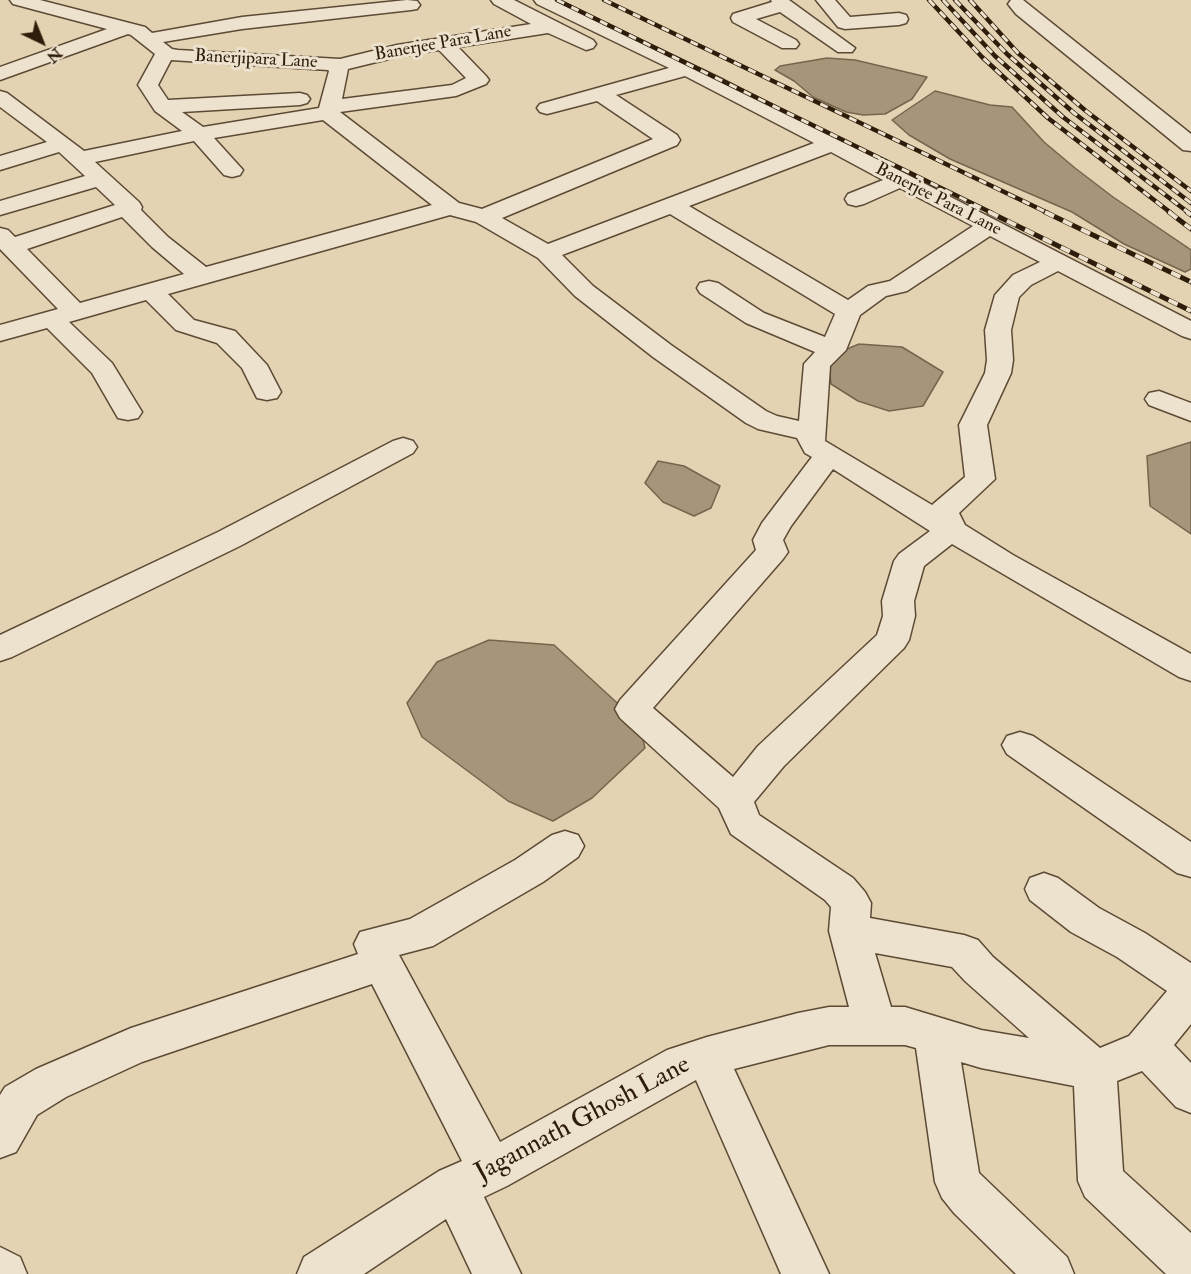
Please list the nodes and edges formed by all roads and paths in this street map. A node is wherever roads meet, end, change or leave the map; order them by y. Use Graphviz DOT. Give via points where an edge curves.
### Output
graph roads {
  1 [pos="19,0"];
  2 [pos="500,0"];
  3 [pos="543,0"];
  4 [pos="825,0"];
  5 [pos="235,2"];
  6 [pos="782,3"];
  7 [pos="1017,4"];
  8 [pos="411,5"];
  9 [pos="898,19"];
  10 [pos="242,23"];
  11 [pos="550,27"];
  12 [pos="127,28"];
  13 [pos="443,42"];
  14 [pos="789,44"];
  15 [pos="155,45"];
  16 [pos="130,48"];
  17 [pos="845,48"];
  18 [pos="601,53"];
  19 [pos="88,62"];
  20 [pos="337,66"];
  21 [pos="685,70"];
  22 [pos="0,74"];
  23 [pos="36,80"];
  24 [pos="599,93"];
  25 [pos="0,97"];
  26 [pos="331,105"];
  27 [pos="162,107"];
  28 [pos="547,108"];
  29 [pos="21,113"];
  30 [pos="0,120"];
  31 [pos="199,134"];
  32 [pos="830,145"];
  33 [pos="1191,145"];
  34 [pos="71,152"];
  35 [pos="0,163"];
  36 [pos="232,170"];
  37 [pos="101,178"];
  38 [pos="899,181"];
  39 [pos="856,199"];
  40 [pos="671,206"];
  41 [pos="0,208"];
  42 [pos="451,208"];
  43 [pos="127,209"];
  44 [pos="484,217"];
  45 [pos="989,226"];
  46 [pos="6,241"];
  47 [pos="546,253"];
  48 [pos="1058,262"];
  49 [pos="202,276"];
  50 [pos="709,288"];
  51 [pos="152,291"];
  52 [pos="849,311"];
  53 [pos="64,315"];
  54 [pos="1191,331"];
  55 [pos="0,333"];
  56 [pos="833,350"];
  57 [pos="267,392"];
  58 [pos="1159,399"];
  59 [pos="128,412"];
  60 [pos="1191,413"];
  61 [pos="819,443"];
  62 [pos="403,447"];
  63 [pos="952,528"];
  64 [pos="0,649"];
  65 [pos="1191,669"];
  66 [pos="1020,745"];
  67 [pos="735,800"];
  68 [pos="565,846"];
  69 [pos="1191,862"];
  70 [pos="1044,890"];
  71 [pos="849,931"];
  72 [pos="382,963"];
  73 [pos="1191,985"];
  74 [pos="1191,993"];
  75 [pos="875,1026"];
  76 [pos="935,1035"];
  77 [pos="1147,1047"];
  78 [pos="707,1056"];
  79 [pos="1095,1070"];
  80 [pos="1191,1093"];
  81 [pos="0,1137"];
  82 [pos="473,1179"];
  83 [pos="1191,1265"];
  84 [pos="321,1274"];
  85 [pos="497,1274"];
  86 [pos="805,1274"];
  87 [pos="1050,1274"];
  1 -- 12 [label="street, Banerjipara Lane"];
  2 -- 11 [label="street, Banerjee Para Lane"];
  3 -- 21 [label="street, Banerjee Para Lane"];
  4 -- 9 [label="street" via="845,23"];
  5 -- 10 [label="street"];
  6 -- 14 [label="street" via="740,18"];
  6 -- 17 [label="street"];
  7 -- 33 [label="street"];
  8 -- 10 [label="street"];
  10 -- 15 [label="street"];
  11 -- 13 [label="street, Banerjee Para Lane"];
  11 -- 18 [label="street, Banerjee Para Lane"];
  12 -- 15 [label="street, Banerjipara Lane" via="142,33"];
  12 -- 22 [label="street"];
  13 -- 20 [label="street, Banerjee Para Lane"];
  13 -- 26 [label="street" via="479,80 456,90"];
  15 -- 16 [label="street"];
  15 -- 20 [label="street, Banerjipara Lane" via="178,56"];
  15 -- 27 [label="street" via="148,85"];
  19 -- 23 [label="street"];
  20 -- 26 [label="street, Banerjipara Lane"];
  21 -- 24 [label="street"];
  21 -- 32 [label="street, Banerjee Para Lane"];
  24 -- 28 [label="street"];
  24 -- 44 [label="street" via="669,140"];
  25 -- 29 [label="street"];
  26 -- 27 [label="street"];
  26 -- 31 [label="street"];
  26 -- 42 [label="street" via="330,116"];
  27 -- 31 [label="street"];
  29 -- 30 [label="street"];
  29 -- 34 [label="street"];
  31 -- 34 [label="street"];
  31 -- 36 [label="street"];
  32 -- 38 [label="street, Banerjee Para Lane"];
  32 -- 40 [label="street"];
  34 -- 35 [label="street"];
  34 -- 37 [label="street"];
  37 -- 41 [label="street"];
  37 -- 43 [label="street" via="130,204"];
  38 -- 39 [label="street"];
  38 -- 45 [label="street, Banerjee Para Lane"];
  40 -- 47 [label="street"];
  40 -- 52 [label="street"];
  42 -- 44 [label="street"];
  42 -- 49 [label="street"];
  43 -- 46 [label="street"];
  43 -- 49 [label="street"];
  44 -- 47 [label="street"];
  45 -- 48 [label="street, Banerjee Para Lane"];
  45 -- 52 [label="street" via="898,286 877,291"];
  46 -- 53 [label="street"];
  47 -- 61 [label="street" via="584,291 756,417"];
  48 -- 54 [label="street, Banerjee Para Lane"];
  48 -- 63 [label="street" via="1022,280 1006,295 998,330 998,374 973,425 980,479 943,511"];
  49 -- 51 [label="street"];
  50 -- 56 [label="street" via="773,327"];
  51 -- 53 [label="street"];
  51 -- 57 [label="street" via="184,325 226,337 254,365"];
  52 -- 56 [label="street"];
  53 -- 55 [label="street"];
  53 -- 59 [label="street"];
  56 -- 61 [label="street" via="817,364"];
  58 -- 60 [label="street"];
  61 -- 63 [label="street"];
  61 -- 67 [label="street" via="768,540 772,552 632,709"];
  62 -- 64 [label="street" via="228,539"];
  63 -- 65 [label="street" via="1002,562"];
  63 -- 67 [label="street" via="910,561 892,640 771,756"];
  66 -- 69 [label="street"];
  67 -- 71 [label="street" via="744,824 839,889 851,903"];
  68 -- 72 [label="street" via="419,934 374,944"];
  70 -- 73 [label="street"];
  71 -- 75 [label="street"];
  71 -- 79 [label="street" via="964,952"];
  72 -- 81 [label="street" via="131,1047 51,1083 21,1101"];
  72 -- 82 [label="street"];
  74 -- 77 [label="street"];
  75 -- 76 [label="street, Jagannath Ghosh Lane" via="905,1026"];
  75 -- 78 [label="street, Jagannath Ghosh Lane" via="829,1026"];
  76 -- 79 [label="street, Jagannath Ghosh Lane" via="981,1049"];
  76 -- 87 [label="street" via="958,1182"];
  77 -- 79 [label="street"];
  77 -- 80 [label="street"];
  78 -- 82 [label="street, Jagannath Ghosh Lane" via="682,1064"];
  78 -- 86 [label="street"];
  79 -- 83 [label="street" via="1101,1180"];
  82 -- 84 [label="street, Jagannath Ghosh Lane"];
  82 -- 85 [label="street"];
}
